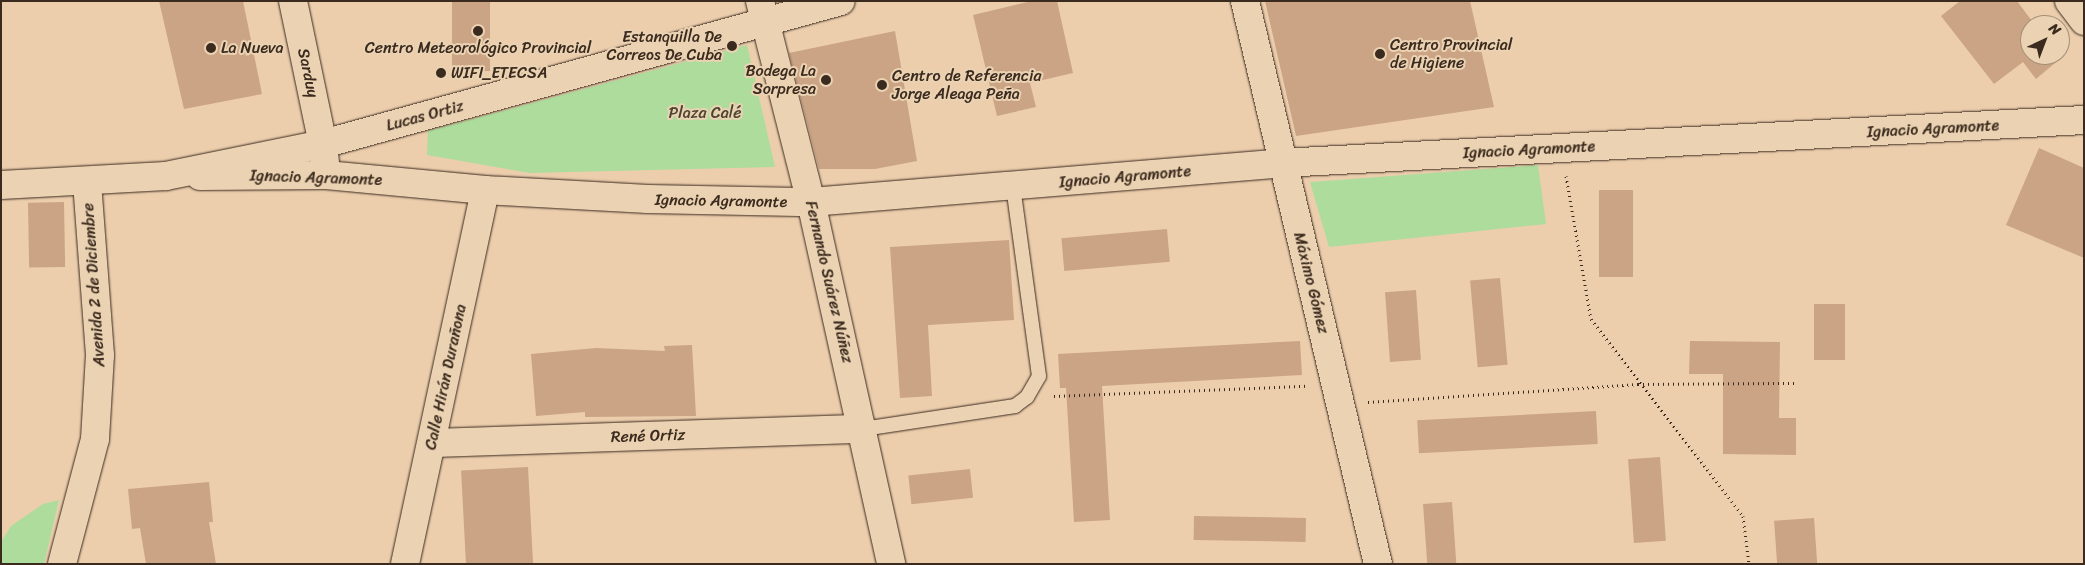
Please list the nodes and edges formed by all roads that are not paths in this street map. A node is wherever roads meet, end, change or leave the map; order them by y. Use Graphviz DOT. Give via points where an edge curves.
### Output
graph roads {
  1 [pos="293,1"];
  2 [pos="841,1"];
  3 [pos="1246,1"];
  4 [pos="763,12"];
  5 [pos="2084,120"];
  6 [pos="323,144"];
  7 [pos="1282,164"];
  8 [pos="326,175"];
  9 [pos="166,176"];
  10 [pos="87,181"];
  11 [pos="1,185"];
  12 [pos="1013,186"];
  13 [pos="485,190"];
  14 [pos="811,202"];
  15 [pos="863,429"];
  16 [pos="433,443"];
  17 [pos="62,564"];
  18 [pos="405,564"];
  19 [pos="891,564"];
  20 [pos="1378,564"];
  1 -- 6 [label="street, Sarduy"];
  2 -- 4 [label="street, Lucas Ortiz"];
  3 -- 7 [label="street, Máximo Gómez"];
  4 -- 6 [label="street, Lucas Ortiz"];
  4 -- 14 [label="street, Fernando Suárez Núñez"];
  5 -- 7 [label="street, Ignacio Agramonte"];
  6 -- 8 [label="street, Sarduy"];
  6 -- 9 [label="street, Lucas Ortiz"];
  7 -- 12 [label="street, Ignacio Agramonte"];
  7 -- 20 [label="street, Máximo Gómez"];
  8 -- 9 [label="street, Ignacio Agramonte"];
  8 -- 13 [label="street, Ignacio Agramonte"];
  9 -- 10 [label="street, Lucas Ortiz"];
  10 -- 11 [label="street, Lucas Ortiz"];
  10 -- 17 [label="street, Avenida 2 de Diciembre" via="100,355 97,411 95,439"];
  12 -- 14 [label="street, Ignacio Agramonte"];
  12 -- 15 [label="lane" via="1039,376 1028,398 1015,406"];
  13 -- 14 [label="street, Ignacio Agramonte" via="648,199"];
  13 -- 16 [label="street, Calle Hirán Durañona"];
  14 -- 15 [label="street, Fernando Suárez Núñez"];
  15 -- 16 [label="street, René Ortiz"];
  15 -- 19 [label="street, Fernando Suárez Núñez"];
  16 -- 18 [label="street, Calle Hirán Durañona"];
}
